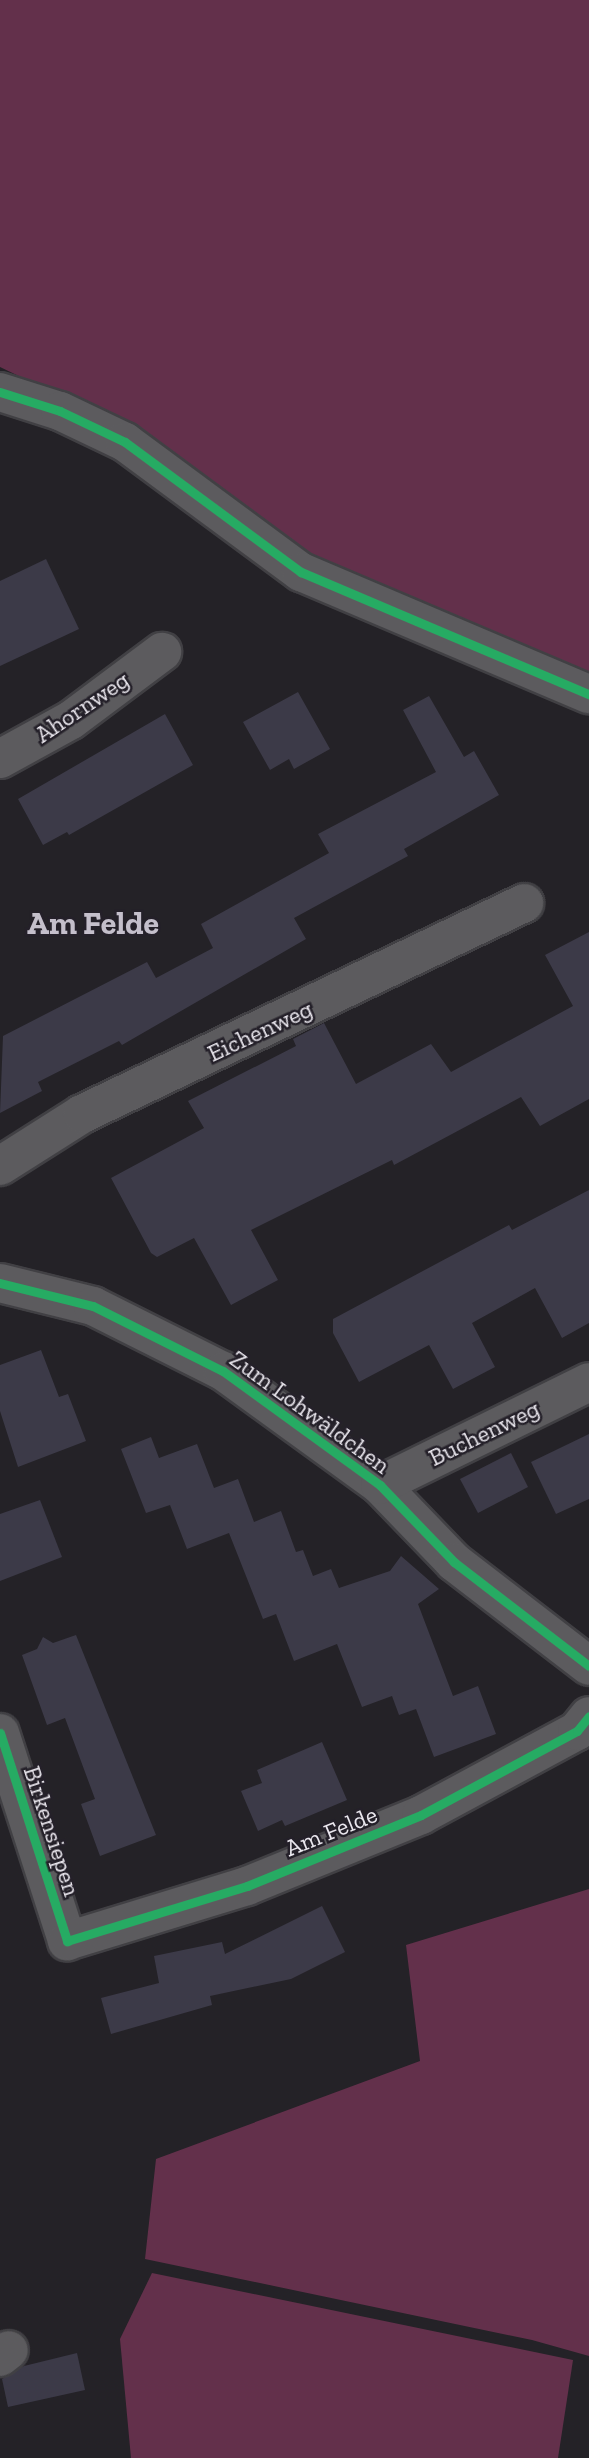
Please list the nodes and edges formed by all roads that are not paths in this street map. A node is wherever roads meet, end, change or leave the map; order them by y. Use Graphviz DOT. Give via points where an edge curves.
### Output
graph roads {
  1 [pos="0,392"];
  2 [pos="162,652"];
  3 [pos="589,694"];
  4 [pos="0,759"];
  5 [pos="524,904"];
  6 [pos="0,1166"];
  7 [pos="0,1283"];
  8 [pos="589,1382"];
  9 [pos="380,1485"];
  10 [pos="589,1666"];
  11 [pos="589,1716"];
  12 [pos="0,1733"];
  13 [pos="67,1941"];
  1 -- 3 [label="street" via="60,411 125,442 302,572"];
  2 -- 4 [label="street, Ahornweg" via="71,720"];
  5 -- 6 [label="street, Eichenweg" via="82,1114"];
  7 -- 9 [label="street, Zum Lohwäldchen" via="93,1306 174,1342 223,1371"];
  8 -- 9 [label="street, Buchenweg"];
  9 -- 10 [label="street, Zum Lohwäldchen" via="454,1562"];
  11 -- 13 [label="street, Am Felde" via="577,1731 421,1815 247,1886"];
  12 -- 13 [label="street, Birkensiepen"];
}
